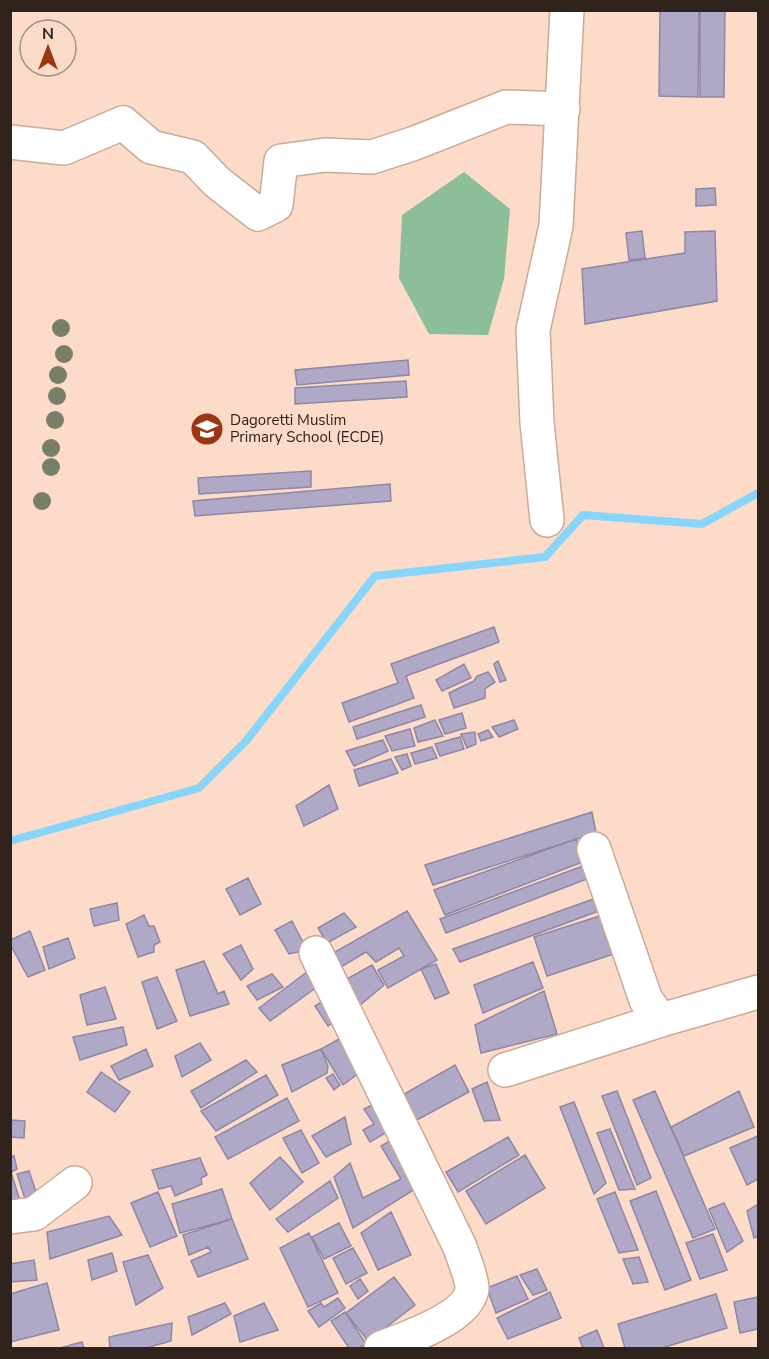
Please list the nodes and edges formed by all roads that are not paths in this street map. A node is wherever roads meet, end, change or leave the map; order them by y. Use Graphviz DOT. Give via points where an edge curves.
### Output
graph roads {
  1 [pos="567,10"];
  2 [pos="563,109"];
  3 [pos="10,142"];
  4 [pos="547,520"];
  5 [pos="594,849"];
  6 [pos="316,953"];
  7 [pos="759,992"];
  8 [pos="661,1020"];
  9 [pos="505,1070"];
  10 [pos="75,1183"];
  11 [pos="10,1217"];
  12 [pos="381,1348"];
  1 -- 2 [label="street"];
  2 -- 3 [label="street" via="506,107 372,158 325,155 281,161 276,205 258,214 193,157 151,147 123,123 64,148"];
  2 -- 4 [label="street" via="556,226 532,330"];
  5 -- 8 [label="street" via="646,1000"];
  6 -- 12 [label="street" via="460,1247 472,1288 466,1304 450,1316"];
  7 -- 8 [label="street"];
  8 -- 9 [label="street"];
  10 -- 11 [label="street" via="34,1214"];
}
